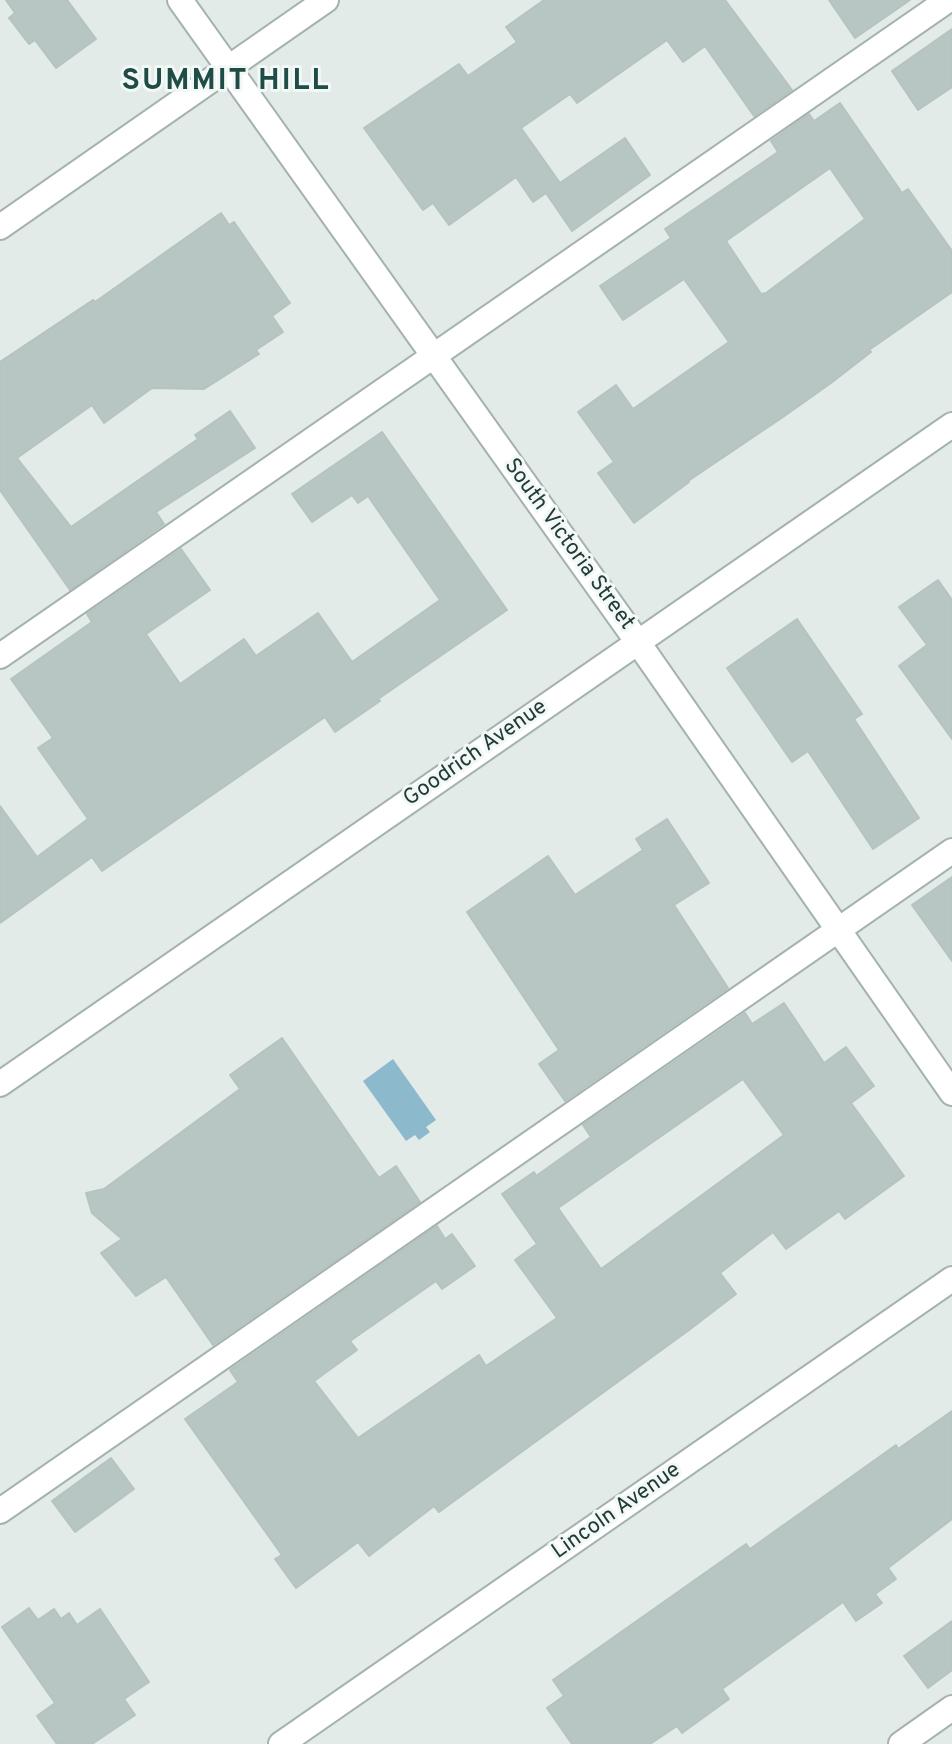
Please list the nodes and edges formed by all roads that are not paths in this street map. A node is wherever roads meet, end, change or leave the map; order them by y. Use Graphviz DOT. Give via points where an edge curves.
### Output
graph roads {
  1 [pos="180,0"];
  2 [pos="326,0"];
  3 [pos="948,0"];
  4 [pos="228,69"];
  5 [pos="0,227"];
  6 [pos="433,356"];
  7 [pos="952,425"];
  8 [pos="637,641"];
  9 [pos="0,656"];
  10 [pos="952,851"];
  11 [pos="839,929"];
  12 [pos="0,1084"];
  13 [pos="952,1093"];
  14 [pos="952,1279"];
  15 [pos="0,1511"];
  16 [pos="952,1708"];
  17 [pos="281,1744"];
  18 [pos="901,1744"];
  1 -- 4 [label="street, South Victoria Street"];
  2 -- 4 [label="street"];
  3 -- 6 [label="street"];
  4 -- 5 [label="street"];
  4 -- 6 [label="street, South Victoria Street"];
  6 -- 8 [label="street, South Victoria Street"];
  6 -- 9 [label="street"];
  7 -- 8 [label="street, Goodrich Avenue"];
  8 -- 11 [label="street, South Victoria Street"];
  8 -- 12 [label="street, Goodrich Avenue"];
  10 -- 11 [label="street"];
  11 -- 13 [label="street, South Victoria Street"];
  11 -- 15 [label="street"];
  14 -- 17 [label="street, Lincoln Avenue"];
  16 -- 18 [label="street"];
}
